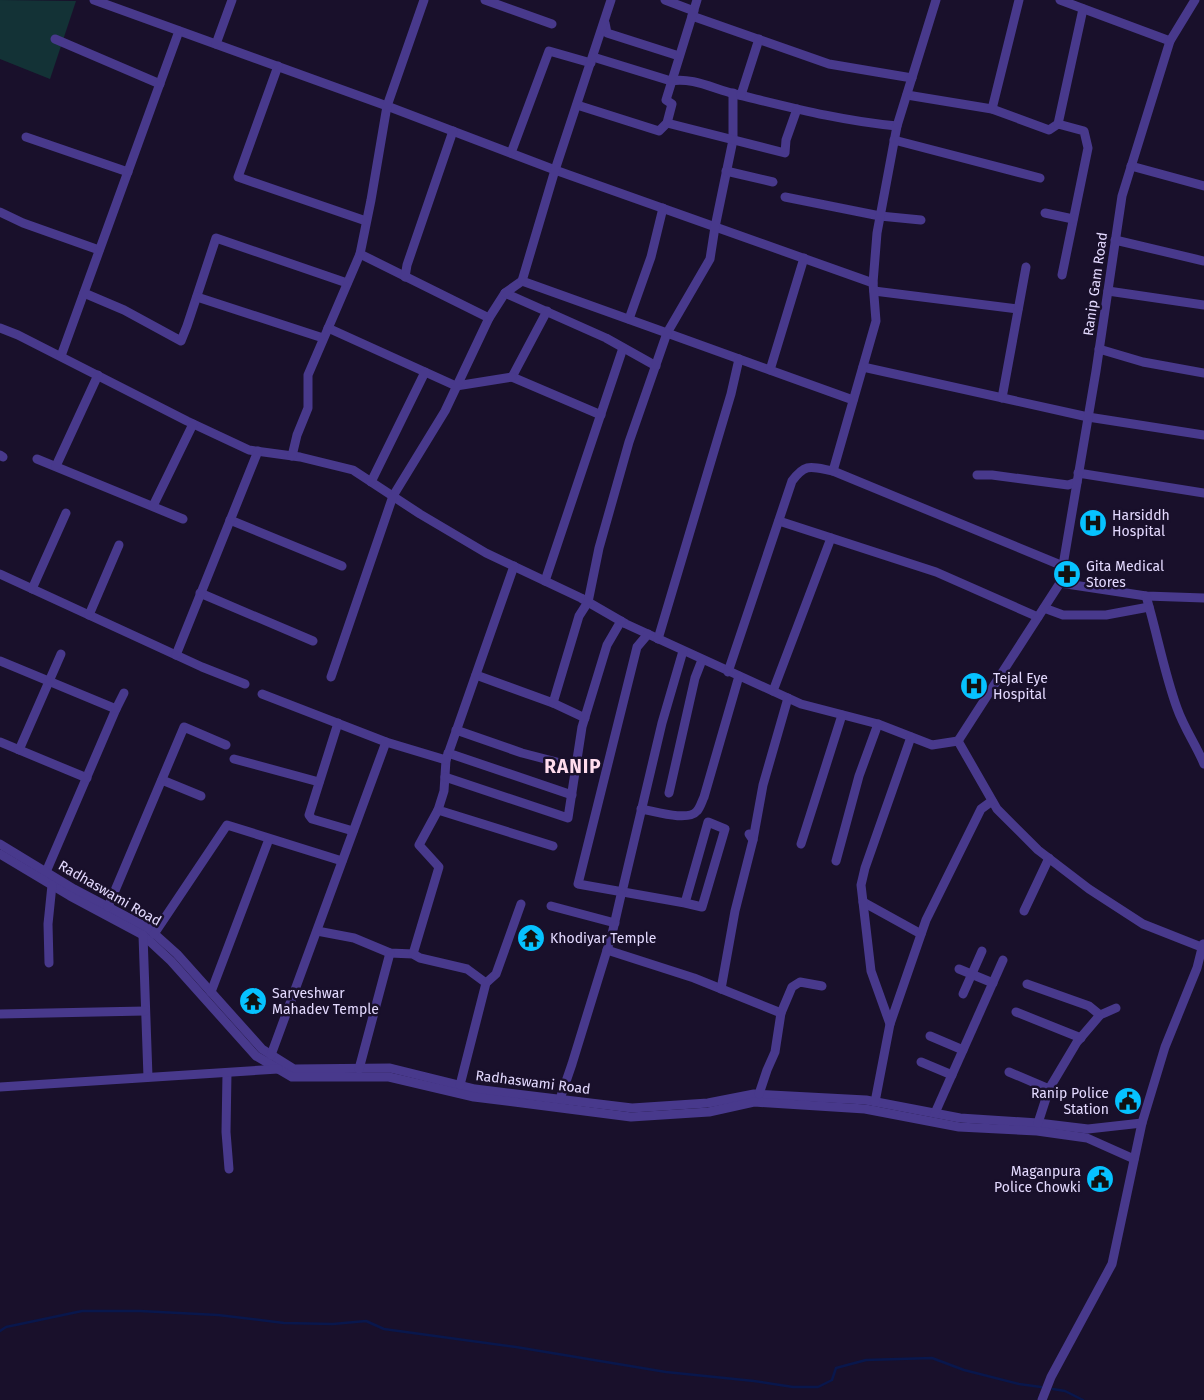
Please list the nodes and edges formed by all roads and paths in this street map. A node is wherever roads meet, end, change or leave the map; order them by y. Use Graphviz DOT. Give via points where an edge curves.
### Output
graph roads {
  1 [pos="232,0"];
  2 [pos="424,0"];
  3 [pos="485,0"];
  4 [pos="611,0"];
  5 [pos="665,0"];
  6 [pos="697,0"];
  7 [pos="936,0"];
  8 [pos="1019,0"];
  9 [pos="1060,0"];
  10 [pos="1195,0"];
  11 [pos="100,1"];
  12 [pos="1083,9"];
  13 [pos="693,14"];
  14 [pos="605,23"];
  15 [pos="552,24"];
  16 [pos="179,31"];
  17 [pos="55,39"];
  18 [pos="759,39"];
  19 [pos="1170,41"];
  20 [pos="216,44"];
  21 [pos="679,56"];
  22 [pos="592,60"];
  23 [pos="278,66"];
  24 [pos="912,78"];
  25 [pos="671,82"];
  26 [pos="160,84"];
  27 [pos="737,94"];
  28 [pos="907,94"];
  29 [pos="577,105"];
  30 [pos="387,106"];
  31 [pos="797,109"];
  32 [pos="992,109"];
  33 [pos="668,123"];
  34 [pos="1058,124"];
  35 [pos="897,126"];
  36 [pos="453,131"];
  37 [pos="26,136"];
  38 [pos="733,140"];
  39 [pos="894,140"];
  40 [pos="512,153"];
  41 [pos="1131,166"];
  42 [pos="555,170"];
  43 [pos="726,171"];
  44 [pos="128,172"];
  45 [pos="1040,178"];
  46 [pos="773,182"];
  47 [pos="1204,186"];
  48 [pos="785,197"];
  49 [pos="663,208"];
  50 [pos="0,212"];
  51 [pos="1044,213"];
  52 [pos="880,216"];
  53 [pos="921,220"];
  54 [pos="1073,220"];
  55 [pos="366,221"];
  56 [pos="715,227"];
  57 [pos="1115,240"];
  58 [pos="99,250"];
  59 [pos="360,254"];
  60 [pos="804,258"];
  61 [pos="1204,261"];
  62 [pos="1026,268"];
  63 [pos="1062,275"];
  64 [pos="405,277"];
  65 [pos="522,281"];
  66 [pos="347,284"];
  67 [pos="873,287"];
  68 [pos="1108,291"];
  69 [pos="505,292"];
  70 [pos="84,293"];
  71 [pos="196,297"];
  72 [pos="1204,306"];
  73 [pos="1018,309"];
  74 [pos="547,312"];
  75 [pos="489,318"];
  76 [pos="629,320"];
  77 [pos="0,328"];
  78 [pos="328,328"];
  79 [pos="667,333"];
  80 [pos="323,338"];
  81 [pos="623,348"];
  82 [pos="1099,349"];
  83 [pos="61,356"];
  84 [pos="738,359"];
  85 [pos="656,366"];
  86 [pos="862,367"];
  87 [pos="770,370"];
  88 [pos="425,372"];
  89 [pos="1204,373"];
  90 [pos="98,375"];
  91 [pos="512,376"];
  92 [pos="456,386"];
  93 [pos="1002,398"];
  94 [pos="853,400"];
  95 [pos="601,415"];
  96 [pos="1088,417"];
  97 [pos="193,424"];
  98 [pos="1204,436"];
  99 [pos="258,451"];
  100 [pos="292,456"];
  101 [pos="37,458"];
  102 [pos="56,466"];
  103 [pos="833,470"];
  104 [pos="977,474"];
  105 [pos="1078,477"];
  106 [pos="371,482"];
  107 [pos="1204,493"];
  108 [pos="393,496"];
  109 [pos="153,506"];
  110 [pos="66,513"];
  111 [pos="184,519"];
  112 [pos="230,520"];
  113 [pos="779,521"];
  114 [pos="831,538"];
  115 [pos="119,545"];
  116 [pos="342,566"];
  117 [pos="514,566"];
  118 [pos="1063,566"];
  119 [pos="0,574"];
  120 [pos="545,581"];
  121 [pos="1060,583"];
  122 [pos="32,589"];
  123 [pos="200,593"];
  124 [pos="1146,596"];
  125 [pos="1204,598"];
  126 [pos="588,602"];
  127 [pos="1150,607"];
  128 [pos="1044,608"];
  129 [pos="89,615"];
  130 [pos="1038,617"];
  131 [pos="621,621"];
  132 [pos="648,634"];
  133 [pos="658,639"];
  134 [pos="313,641"];
  135 [pos="683,651"];
  136 [pos="61,654"];
  137 [pos="176,655"];
  138 [pos="702,660"];
  139 [pos="0,661"];
  140 [pos="728,672"];
  141 [pos="476,675"];
  142 [pos="739,676"];
  143 [pos="331,677"];
  144 [pos="49,681"];
  145 [pos="245,684"];
  146 [pos="773,691"];
  147 [pos="124,693"];
  148 [pos="262,694"];
  149 [pos="788,698"];
  150 [pos="553,703"];
  151 [pos="116,709"];
  152 [pos="842,715"];
  153 [pos="585,718"];
  154 [pos="338,723"];
  155 [pos="878,724"];
  156 [pos="456,730"];
  157 [pos="911,737"];
  158 [pos="958,741"];
  159 [pos="0,742"];
  160 [pos="386,742"];
  161 [pos="226,744"];
  162 [pos="19,750"];
  163 [pos="447,756"];
  164 [pos="234,759"];
  165 [pos="1204,764"];
  166 [pos="576,767"];
  167 [pos="445,777"];
  168 [pos="87,778"];
  169 [pos="162,780"];
  170 [pos="319,782"];
  171 [pos="669,793"];
  172 [pos="572,795"];
  173 [pos="201,796"];
  174 [pos="992,801"];
  175 [pos="641,808"];
  176 [pos="438,810"];
  177 [pos="353,831"];
  178 [pos="269,838"];
  179 [pos="0,844"];
  180 [pos="801,844"];
  181 [pos="553,846"];
  182 [pos="0,854"];
  183 [pos="1049,858"];
  184 [pos="342,861"];
  185 [pos="836,861"];
  186 [pos="46,872"];
  187 [pos="52,885"];
  188 [pos="622,894"];
  189 [pos="684,902"];
  190 [pos="863,902"];
  191 [pos="521,904"];
  192 [pos="550,906"];
  193 [pos="108,907"];
  194 [pos="1024,911"];
  195 [pos="615,923"];
  196 [pos="316,931"];
  197 [pos="154,934"];
  198 [pos="921,934"];
  199 [pos="143,935"];
  200 [pos="1203,946"];
  201 [pos="607,950"];
  202 [pos="982,951"];
  203 [pos="390,953"];
  204 [pos="413,954"];
  205 [pos="1003,960"];
  206 [pos="49,962"];
  207 [pos="959,969"];
  208 [pos="972,974"];
  209 [pos="486,983"];
  210 [pos="993,983"];
  211 [pos="1027,984"];
  212 [pos="822,986"];
  213 [pos="720,988"];
  214 [pos="211,992"];
  215 [pos="963,994"];
  216 [pos="1116,1008"];
  217 [pos="145,1011"];
  218 [pos="1016,1012"];
  219 [pos="781,1013"];
  220 [pos="0,1014"];
  221 [pos="1100,1014"];
  222 [pos="890,1024"];
  223 [pos="930,1036"];
  224 [pos="1081,1038"];
  225 [pos="963,1050"];
  226 [pos="271,1055"];
  227 [pos="921,1062"];
  228 [pos="359,1068"];
  229 [pos="278,1069"];
  230 [pos="228,1072"];
  231 [pos="1009,1072"];
  232 [pos="952,1075"];
  233 [pos="148,1078"];
  234 [pos="460,1085"];
  235 [pos="0,1087"];
  236 [pos="1049,1089"];
  237 [pos="759,1094"];
  238 [pos="560,1099"];
  239 [pos="875,1102"];
  240 [pos="934,1114"];
  241 [pos="1038,1123"];
  242 [pos="1142,1123"];
  243 [pos="1134,1159"];
  244 [pos="229,1169"];
  245 [pos="1042,1400"];
  1 -- 20 [label="street"];
  2 -- 30 [label="street"];
  3 -- 15 [label="street"];
  4 -- 14 [label="street"];
  5 -- 13 [label="street"];
  6 -- 13 [label="street"];
  7 -- 24 [label="street"];
  8 -- 32 [label="street"];
  9 -- 12 [label="street"];
  10 -- 19 [label="street, Ranip Gam Road"];
  11 -- 16 [label="street"];
  12 -- 19 [label="street"];
  12 -- 34 [label="street"];
  13 -- 18 [label="street"];
  13 -- 21 [label="street"];
  14 -- 21 [label="street" via="607,33"];
  14 -- 22 [label="street"];
  16 -- 20 [label="street"];
  16 -- 26 [label="street"];
  17 -- 26 [label="street"];
  18 -- 24 [label="street" via="829,64"];
  18 -- 27 [label="street"];
  19 -- 41 [label="street, Ranip Gam Road"];
  20 -- 23 [label="street"];
  21 -- 25 [label="street"];
  22 -- 25 [label="street"];
  22 -- 29 [label="street"];
  22 -- 40 [label="street" via="548,51"];
  23 -- 30 [label="street"];
  23 -- 55 [label="street" via="238,177"];
  24 -- 28 [label="street"];
  25 -- 27 [label="street" via="679,80"];
  25 -- 33 [label="street" via="666,100 672,104"];
  26 -- 44 [label="street"];
  27 -- 31 [label="street"];
  27 -- 38 [label="street"];
  28 -- 32 [label="street"];
  28 -- 35 [label="street"];
  29 -- 33 [label="street" via="659,131"];
  29 -- 42 [label="street"];
  30 -- 36 [label="street"];
  30 -- 55 [label="street"];
  31 -- 35 [label="street"];
  31 -- 38 [label="street" via="785,153"];
  32 -- 34 [label="street" via="1049,130"];
  33 -- 38 [label="street"];
  34 -- 54 [label="street" via="1084,131 1088,148"];
  35 -- 39 [label="street"];
  36 -- 40 [label="street"];
  36 -- 64 [label="street"];
  37 -- 44 [label="street"];
  38 -- 43 [label="street"];
  39 -- 45 [label="street"];
  39 -- 52 [label="street"];
  40 -- 42 [label="street"];
  41 -- 47 [label="street"];
  41 -- 57 [label="street, Ranip Gam Road"];
  42 -- 49 [label="street"];
  42 -- 65 [label="street"];
  43 -- 46 [label="street"];
  43 -- 56 [label="street"];
  44 -- 58 [label="street"];
  48 -- 52 [label="street"];
  49 -- 56 [label="street"];
  49 -- 76 [label="street" via="651,257"];
  50 -- 58 [label="street" via="23,224"];
  51 -- 54 [label="street"];
  52 -- 53 [label="street"];
  52 -- 67 [label="street"];
  54 -- 63 [label="street"];
  55 -- 59 [label="street"];
  56 -- 60 [label="street"];
  56 -- 79 [label="street" via="710,260"];
  57 -- 61 [label="street"];
  57 -- 68 [label="street, Ranip Gam Road"];
  58 -- 70 [label="street"];
  59 -- 64 [label="street"];
  59 -- 66 [label="street"];
  60 -- 67 [label="street"];
  60 -- 87 [label="street"];
  62 -- 73 [label="street"];
  64 -- 75 [label="street"];
  65 -- 69 [label="street"];
  65 -- 76 [label="street"];
  66 -- 71 [label="street" via="216,238"];
  66 -- 78 [label="street"];
  67 -- 73 [label="street"];
  67 -- 86 [label="street" via="876,321"];
  68 -- 72 [label="street"];
  68 -- 82 [label="street, Ranip Gam Road"];
  69 -- 74 [label="street"];
  69 -- 75 [label="street"];
  70 -- 71 [label="street" via="124,310 180,341"];
  70 -- 83 [label="street"];
  71 -- 80 [label="street"];
  73 -- 93 [label="street"];
  74 -- 81 [label="street"];
  74 -- 91 [label="street"];
  75 -- 92 [label="street"];
  76 -- 79 [label="street"];
  77 -- 83 [label="street"];
  78 -- 80 [label="street"];
  78 -- 88 [label="street"];
  79 -- 84 [label="street"];
  79 -- 85 [label="street"];
  80 -- 100 [label="street" via="308,375 308,408"];
  81 -- 85 [label="street"];
  81 -- 95 [label="street"];
  82 -- 89 [label="street" via="1143,362"];
  82 -- 96 [label="street, Ranip Gam Road"];
  83 -- 90 [label="street"];
  84 -- 87 [label="street"];
  84 -- 133 [label="street" via="731,394"];
  85 -- 126 [label="street" via="628,442"];
  86 -- 93 [label="street"];
  86 -- 94 [label="street"];
  87 -- 94 [label="street"];
  88 -- 92 [label="street"];
  88 -- 106 [label="street"];
  90 -- 97 [label="street"];
  90 -- 102 [label="street"];
  91 -- 92 [label="street"];
  91 -- 95 [label="street"];
  92 -- 108 [label="street" via="445,412"];
  93 -- 96 [label="street"];
  94 -- 103 [label="street"];
  95 -- 120 [label="street"];
  96 -- 98 [label="street"];
  96 -- 105 [label="street, Ranip Gam Road"];
  97 -- 99 [label="street"];
  97 -- 109 [label="street"];
  99 -- 100 [label="street"];
  99 -- 112 [label="street"];
  100 -- 106 [label="street" via="353,470"];
  101 -- 102 [label="street"];
  102 -- 109 [label="street"];
  103 -- 113 [label="street" via="810,466 800,471 792,481"];
  103 -- 118 [label="street"];
  104 -- 105 [label="street" via="1068,485"];
  105 -- 107 [label="street"];
  105 -- 118 [label="street, Ranip Gam Road"];
  106 -- 108 [label="street"];
  108 -- 117 [label="street" via="486,553"];
  108 -- 143 [label="street"];
  109 -- 111 [label="street"];
  110 -- 122 [label="street"];
  112 -- 116 [label="street"];
  112 -- 123 [label="street"];
  113 -- 114 [label="street"];
  113 -- 140 [label="street"];
  114 -- 130 [label="street" via="936,572"];
  114 -- 146 [label="street"];
  115 -- 129 [label="street"];
  117 -- 120 [label="street"];
  117 -- 141 [label="street"];
  118 -- 121 [label="street, Ranip Gam Road"];
  119 -- 122 [label="street"];
  120 -- 126 [label="street"];
  121 -- 124 [label="street"];
  121 -- 128 [label="street"];
  122 -- 129 [label="street"];
  123 -- 134 [label="street"];
  123 -- 137 [label="street"];
  124 -- 125 [label="street"];
  124 -- 127 [label="street"];
  126 -- 131 [label="street"];
  126 -- 150 [label="street" via="579,616"];
  127 -- 128 [label="street" via="1106,615 1063,615"];
  127 -- 165 [label="street" via="1166,677 1178,711"];
  128 -- 130 [label="street"];
  129 -- 137 [label="street"];
  130 -- 158 [label="street"];
  131 -- 132 [label="street"];
  131 -- 153 [label="street" via="607,645"];
  132 -- 133 [label="street"];
  132 -- 188 [label="street" via="637,647 578,884"];
  133 -- 135 [label="street"];
  135 -- 138 [label="street"];
  135 -- 175 [label="street"];
  136 -- 144 [label="street"];
  137 -- 145 [label="street"];
  138 -- 140 [label="street"];
  138 -- 171 [label="street"];
  139 -- 144 [label="street"];
  140 -- 142 [label="street"];
  141 -- 150 [label="street"];
  141 -- 156 [label="street"];
  142 -- 146 [label="street"];
  142 -- 175 [label="street" via="697,812 683,817"];
  144 -- 151 [label="street"];
  144 -- 162 [label="street"];
  146 -- 149 [label="street"];
  147 -- 151 [label="street"];
  148 -- 154 [label="street"];
  149 -- 152 [label="street"];
  149 -- 213 [label="street" via="763,785"];
  150 -- 153 [label="street"];
  151 -- 168 [label="street"];
  152 -- 155 [label="street"];
  152 -- 180 [label="street"];
  153 -- 166 [label="street"];
  154 -- 160 [label="street"];
  154 -- 170 [label="street"];
  155 -- 157 [label="street"];
  155 -- 185 [label="street" via="859,776"];
  156 -- 163 [label="street"];
  156 -- 166 [label="street" via="522,753"];
  157 -- 158 [label="street" via="932,745"];
  157 -- 190 [label="street" via="865,868 861,885"];
  158 -- 174 [label="street"];
  159 -- 162 [label="street"];
  160 -- 163 [label="street"];
  160 -- 177 [label="street"];
  161 -- 169 [label="street" via="184,727"];
  162 -- 168 [label="street"];
  163 -- 167 [label="street"];
  163 -- 172 [label="street"];
  164 -- 170 [label="street"];
  166 -- 172 [label="street"];
  167 -- 172 [label="street" via="568,818"];
  167 -- 176 [label="street"];
  168 -- 186 [label="street"];
  169 -- 173 [label="street"];
  169 -- 193 [label="street"];
  170 -- 177 [label="street" via="309,815 312,819"];
  174 -- 183 [label="street"];
  174 -- 198 [label="street" via="981,808"];
  175 -- 188 [label="street"];
  176 -- 181 [label="street"];
  176 -- 204 [label="street" via="419,845 439,868"];
  177 -- 184 [label="street"];
  178 -- 184 [label="street"];
  178 -- 197 [label="street" via="226,826"];
  178 -- 214 [label="street"];
  179 -- 186 [label="street, Radhaswami Road"];
  182 -- 187 [label="street, Radhaswami Road"];
  183 -- 194 [label="street"];
  183 -- 200 [label="street" via="1142,924"];
  184 -- 196 [label="street"];
  186 -- 193 [label="street, Radhaswami Road"];
  187 -- 199 [label="street, Radhaswami Road"];
  187 -- 206 [label="street"];
  188 -- 189 [label="street"];
  188 -- 195 [label="street"];
  189 -- 189 [label="street" via="702,907 725,829 708,822"];
  190 -- 198 [label="street"];
  190 -- 222 [label="street" via="871,971"];
  191 -- 209 [label="street" via="496,974"];
  192 -- 195 [label="street"];
  193 -- 197 [label="street, Radhaswami Road"];
  195 -- 201 [label="street"];
  196 -- 203 [label="street" via="354,938"];
  196 -- 226 [label="street"];
  197 -- 214 [label="street, Radhaswami Road" via="178,954"];
  198 -- 222 [label="street"];
  199 -- 217 [label="street"];
  199 -- 229 [label="street, Radhaswami Road" via="172,960 256,1056"];
  200 -- 242 [label="street" via="1165,1047"];
  201 -- 213 [label="street"];
  201 -- 238 [label="street"];
  202 -- 208 [label="street"];
  203 -- 204 [label="street"];
  203 -- 228 [label="street"];
  204 -- 209 [label="street" via="467,969"];
  205 -- 210 [label="street"];
  207 -- 208 [label="street"];
  208 -- 210 [label="street"];
  208 -- 215 [label="street"];
  209 -- 234 [label="street"];
  210 -- 225 [label="street"];
  211 -- 221 [label="street" via="1089,1006"];
  212 -- 219 [label="street" via="800,982 792,987"];
  213 -- 219 [label="street"];
  214 -- 226 [label="street, Radhaswami Road" via="262,1050"];
  216 -- 221 [label="street"];
  217 -- 220 [label="street"];
  217 -- 233 [label="street"];
  218 -- 224 [label="street"];
  219 -- 237 [label="street" via="775,1052"];
  221 -- 224 [label="street"];
  222 -- 239 [label="street"];
  223 -- 225 [label="street"];
  224 -- 236 [label="street"];
  225 -- 232 [label="street"];
  226 -- 228 [label="street, Radhaswami Road" via="294,1069"];
  227 -- 232 [label="street"];
  228 -- 234 [label="street, Radhaswami Road" via="390,1068"];
  229 -- 230 [label="street"];
  229 -- 243 [label="street, Radhaswami Road" via="292,1077 389,1077 474,1097 631,1117 709,1112 754,1102 865,1109 959,1127 1037,1131 1087,1138"];
  230 -- 233 [label="street"];
  230 -- 244 [label="street" via="226,1132"];
  231 -- 236 [label="street"];
  232 -- 240 [label="street"];
  233 -- 235 [label="street"];
  234 -- 238 [label="street, Radhaswami Road"];
  236 -- 241 [label="street"];
  237 -- 238 [label="street, Radhaswami Road" via="708,1103 632,1108"];
  237 -- 239 [label="street, Radhaswami Road"];
  239 -- 240 [label="street, Radhaswami Road"];
  240 -- 241 [label="street, Radhaswami Road"];
  241 -- 242 [label="street, Radhaswami Road" via="1088,1129"];
  242 -- 243 [label="street"];
  243 -- 245 [label="street" via="1112,1264"];
}
